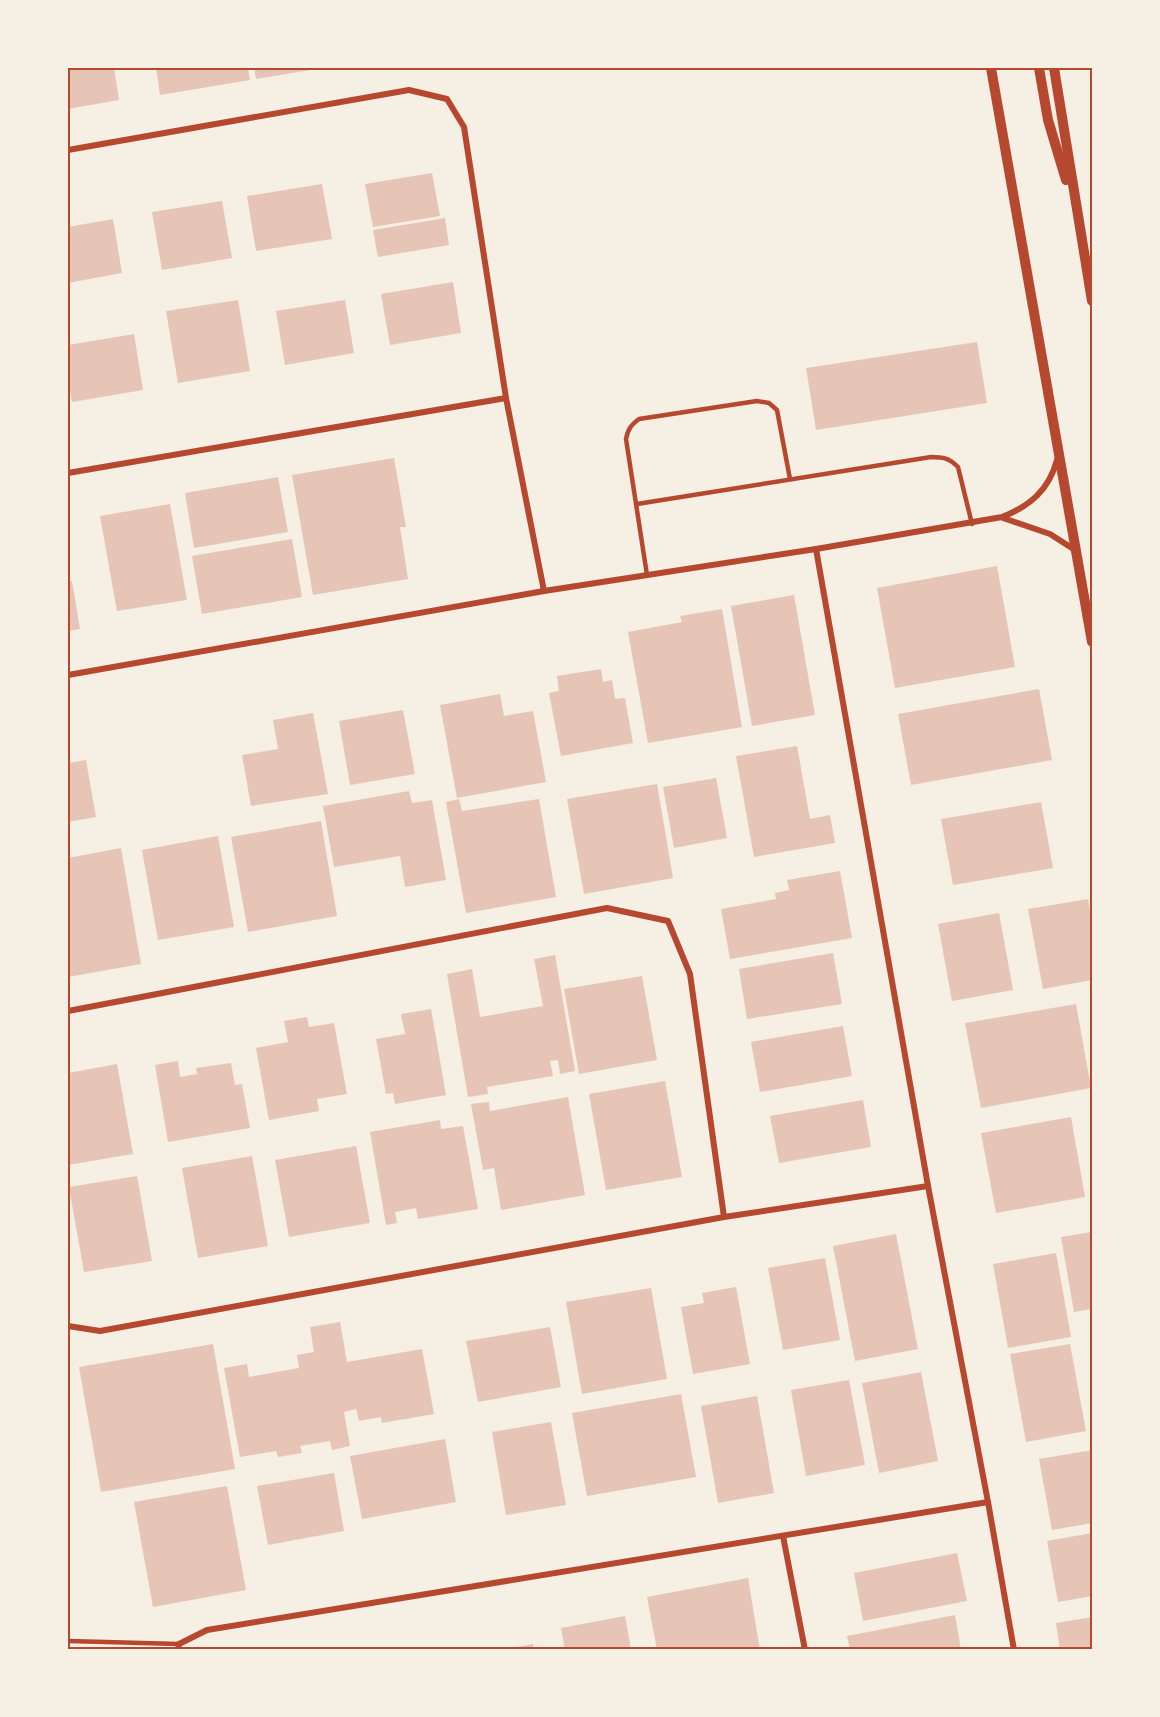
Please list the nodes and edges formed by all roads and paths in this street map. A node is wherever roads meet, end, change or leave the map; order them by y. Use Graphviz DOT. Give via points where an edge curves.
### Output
graph roads {
  1 [pos="991,68"];
  2 [pos="1039,68"];
  3 [pos="1054,68"];
  4 [pos="68,150"];
  5 [pos="1078,217"];
  6 [pos="1092,301"];
  7 [pos="506,398"];
  8 [pos="1059,453"];
  9 [pos="68,473"];
  10 [pos="790,479"];
  11 [pos="637,504"];
  12 [pos="1002,517"];
  13 [pos="972,524"];
  14 [pos="816,549"];
  15 [pos="1078,552"];
  16 [pos="647,575"];
  17 [pos="544,591"];
  18 [pos="1092,642"];
  19 [pos="68,675"];
  20 [pos="68,1011"];
  21 [pos="928,1186"];
  22 [pos="724,1217"];
  23 [pos="68,1326"];
  24 [pos="988,1502"];
  25 [pos="783,1536"];
  26 [pos="68,1641"];
  27 [pos="178,1647"];
  28 [pos="805,1650"];
  29 [pos="1014,1650"];
  1 -- 8 [label="street"];
  2 -- 5 [label="street" via="1048,120"];
  3 -- 5 [label="street"];
  4 -- 7 [label="street" via="409,90 447,99 464,126"];
  5 -- 6 [label="street"];
  7 -- 9 [label="street"];
  7 -- 17 [label="street"];
  8 -- 12 [label="street" via="1054,471 1040,493 1019,511"];
  8 -- 15 [label="street"];
  10 -- 11 [label="lane"];
  10 -- 11 [label="lane" via="777,410 769,403 757,401 639,419 626,439"];
  10 -- 13 [label="lane" via="944,457 958,467"];
  11 -- 16 [label="lane"];
  12 -- 13 [label="street"];
  12 -- 15 [label="street" via="1050,534"];
  13 -- 14 [label="street"];
  14 -- 16 [label="street"];
  14 -- 21 [label="street"];
  15 -- 18 [label="street"];
  16 -- 17 [label="street"];
  17 -- 19 [label="street"];
  20 -- 22 [label="street" via="607,908 668,921 690,974"];
  21 -- 22 [label="street"];
  21 -- 24 [label="street"];
  22 -- 23 [label="street" via="100,1331"];
  24 -- 25 [label="street"];
  24 -- 29 [label="street"];
  25 -- 27 [label="street" via="207,1630"];
  25 -- 28 [label="street"];
  26 -- 27 [label="lane"];
}
